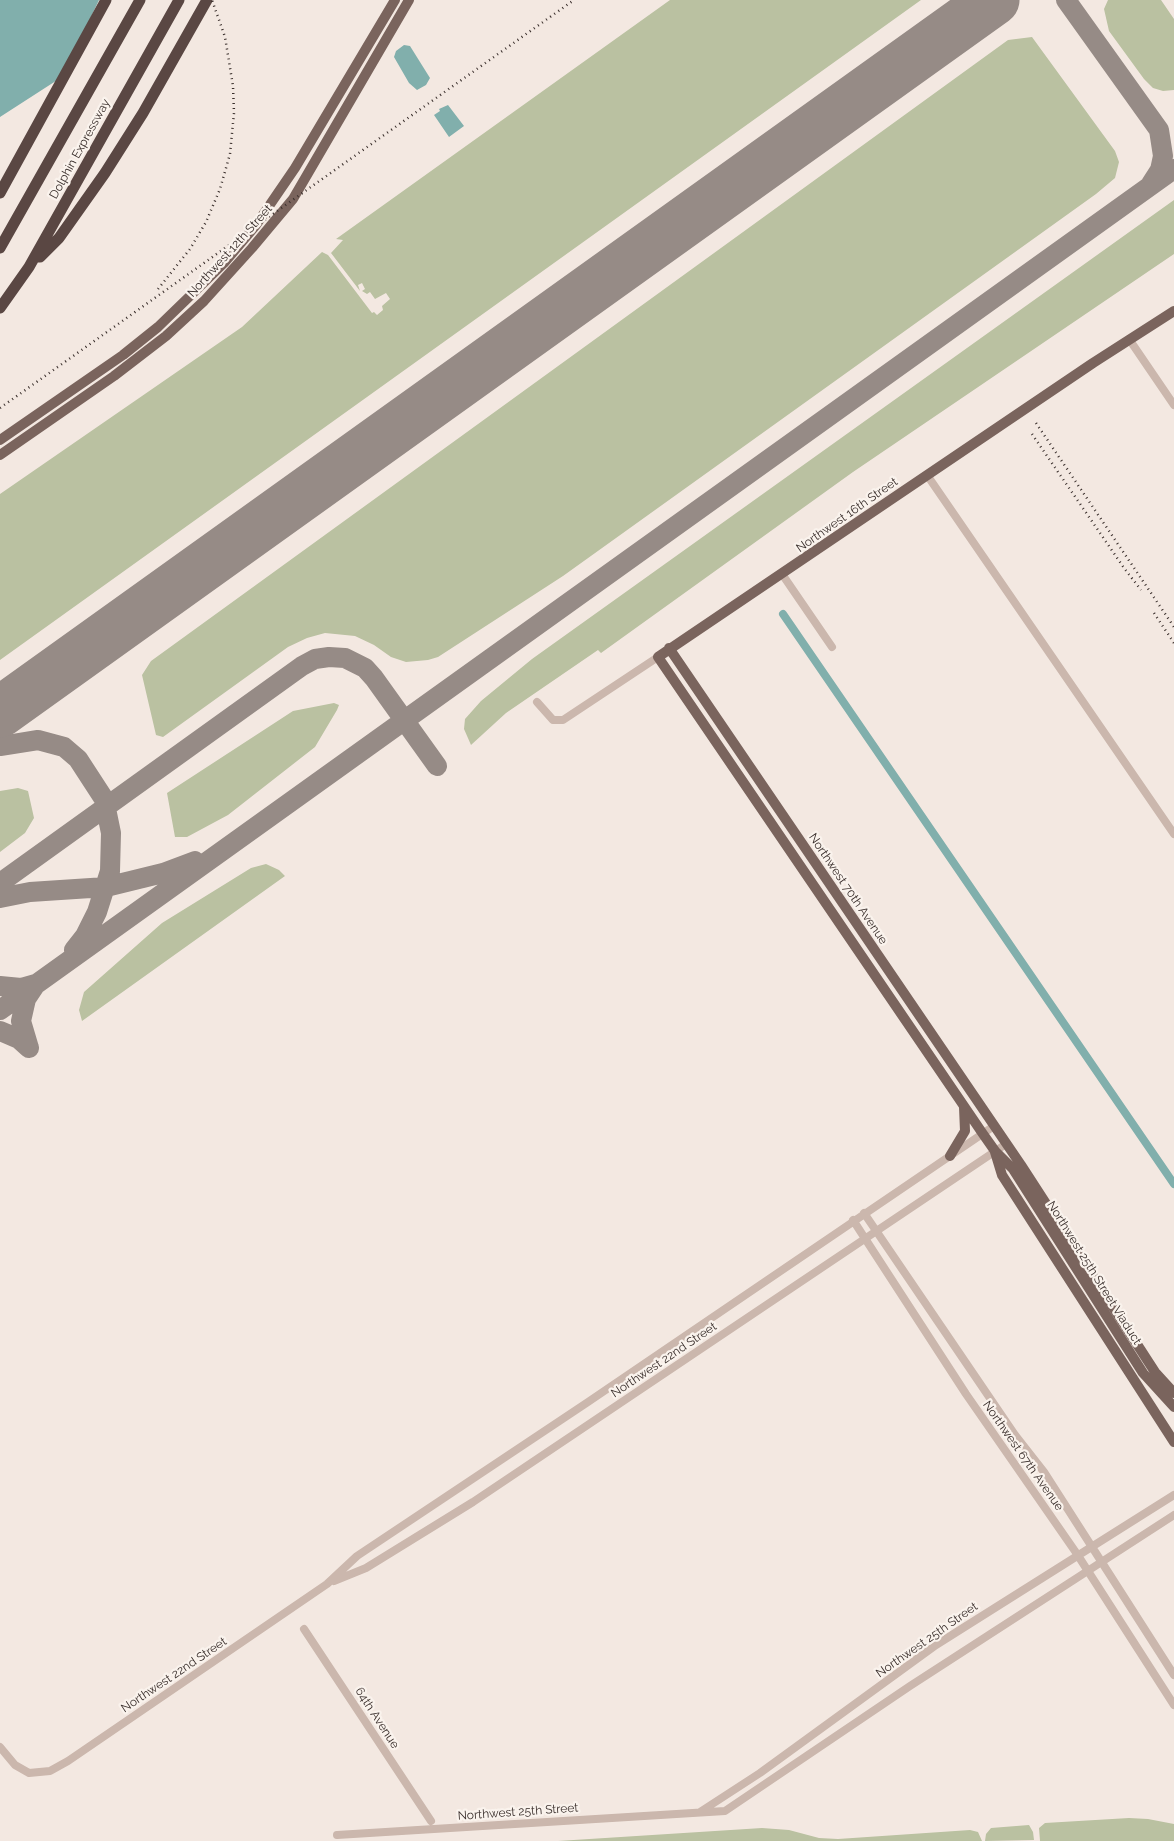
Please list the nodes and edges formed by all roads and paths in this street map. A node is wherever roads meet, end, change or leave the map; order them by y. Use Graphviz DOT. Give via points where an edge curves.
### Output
graph roads {
  1 [pos="106,0"];
  2 [pos="140,0"];
  3 [pos="179,0"];
  4 [pos="207,0"];
  5 [pos="395,0"];
  6 [pos="409,0"];
  7 [pos="0,193"];
  8 [pos="0,248"];
  9 [pos="29,267"];
  10 [pos="0,308"];
  11 [pos="1174,311"];
  12 [pos="1130,339"];
  13 [pos="1174,405"];
  14 [pos="0,440"];
  15 [pos="0,455"];
  16 [pos="927,475"];
  17 [pos="782,574"];
  18 [pos="832,647"];
  19 [pos="669,648"];
  20 [pos="658,657"];
  21 [pos="537,702"];
  22 [pos="1174,834"];
  23 [pos="964,1106"];
  24 [pos="994,1126"];
  25 [pos="983,1134"];
  26 [pos="1006,1144"];
  27 [pos="995,1151"];
  28 [pos="950,1156"];
  29 [pos="864,1213"];
  30 [pos="852,1220"];
  31 [pos="877,1232"];
  32 [pos="864,1240"];
  33 [pos="1174,1393"];
  34 [pos="1174,1407"];
  35 [pos="1174,1442"];
  36 [pos="1174,1495"];
  37 [pos="1174,1515"];
  38 [pos="1092,1546"];
  39 [pos="1077,1554"];
  40 [pos="1102,1562"];
  41 [pos="1087,1572"];
  42 [pos="327,1584"];
  43 [pos="304,1629"];
  44 [pos="1174,1676"];
  45 [pos="1174,1705"];
  46 [pos="0,1747"];
  47 [pos="700,1812"];
  48 [pos="430,1821"];
  49 [pos="338,1835"];
  1 -- 7 [label="highway"];
  2 -- 8 [label="highway, Dolphin Expressway"];
  3 -- 9 [label="highway, Dolphin Expressway"];
  4 -- 9 [label="highway" via="106,173 59,238"];
  5 -- 14 [label="main road, Northwest 12th Street" via="295,168 256,225 224,263 183,304 130,349"];
  6 -- 15 [label="main road, Northwest 12th Street" via="293,199 252,248 204,301 166,336"];
  9 -- 10 [label="highway, Dolphin Expressway"];
  11 -- 12 [label="main road, Northwest 16th Street"];
  12 -- 13 [label="street"];
  12 -- 16 [label="main road, Northwest 16th Street"];
  16 -- 17 [label="main road, Northwest 16th Street"];
  16 -- 22 [label="street"];
  17 -- 18 [label="street"];
  17 -- 19 [label="main road, Northwest 16th Street"];
  19 -- 20 [label="main road, Northwest 16th Street"];
  19 -- 24 [label="main road, Northwest 70th Avenue"];
  20 -- 21 [label="street, Northwest 16th Street" via="563,720 553,720"];
  20 -- 23 [label="main road"];
  23 -- 25 [label="main road"];
  23 -- 28 [label="main road" via="965,1132"];
  24 -- 25 [label="street, Northwest 22nd Street"];
  24 -- 26 [label="main road, Northwest 70th Avenue"];
  25 -- 27 [label="main road"];
  25 -- 28 [label="street, Northwest 22nd Street"];
  26 -- 27 [label="street, Northwest 22nd Street"];
  26 -- 33 [label="main road, Northwest 25th Street Viaduct" via="1155,1372"];
  27 -- 31 [label="street, Northwest 22nd Street"];
  27 -- 34 [label="main road, Northwest 25th Street Viaduct" via="1013,1169 1142,1373"];
  27 -- 35 [label="main road" via="1002,1176"];
  28 -- 29 [label="street, Northwest 22nd Street"];
  29 -- 30 [label="street, Northwest 22nd Street"];
  29 -- 31 [label="street, Northwest 67th Avenue"];
  30 -- 32 [label="street, Northwest 67th Avenue"];
  30 -- 42 [label="street, Northwest 22nd Street" via="357,1556"];
  31 -- 32 [label="street, Northwest 22nd Street"];
  31 -- 38 [label="street, Northwest 67th Avenue"];
  32 -- 39 [label="street, Northwest 67th Avenue"];
  32 -- 42 [label="street, Northwest 22nd Street" via="425,1533 366,1568"];
  36 -- 38 [label="street, Northwest 25th Street"];
  37 -- 40 [label="street, Northwest 25th Street"];
  38 -- 39 [label="street, Northwest 25th Street"];
  38 -- 40 [label="street, Northwest 67th Avenue"];
  39 -- 41 [label="street, Northwest 67th Avenue"];
  39 -- 47 [label="street, Northwest 25th Street" via="936,1645 760,1773"];
  40 -- 41 [label="street, Northwest 25th Street"];
  40 -- 44 [label="street, Northwest 67th Avenue"];
  41 -- 45 [label="street, Northwest 67th Avenue"];
  41 -- 47 [label="street, Northwest 25th Street" via="910,1686 742,1802 721,1812"];
  42 -- 46 [label="street, Northwest 22nd Street" via="62,1765 44,1772 29,1773 14,1764"];
  43 -- 48 [label="street, 64th Avenue"];
  47 -- 49 [label="street, Northwest 25th Street"];
}
